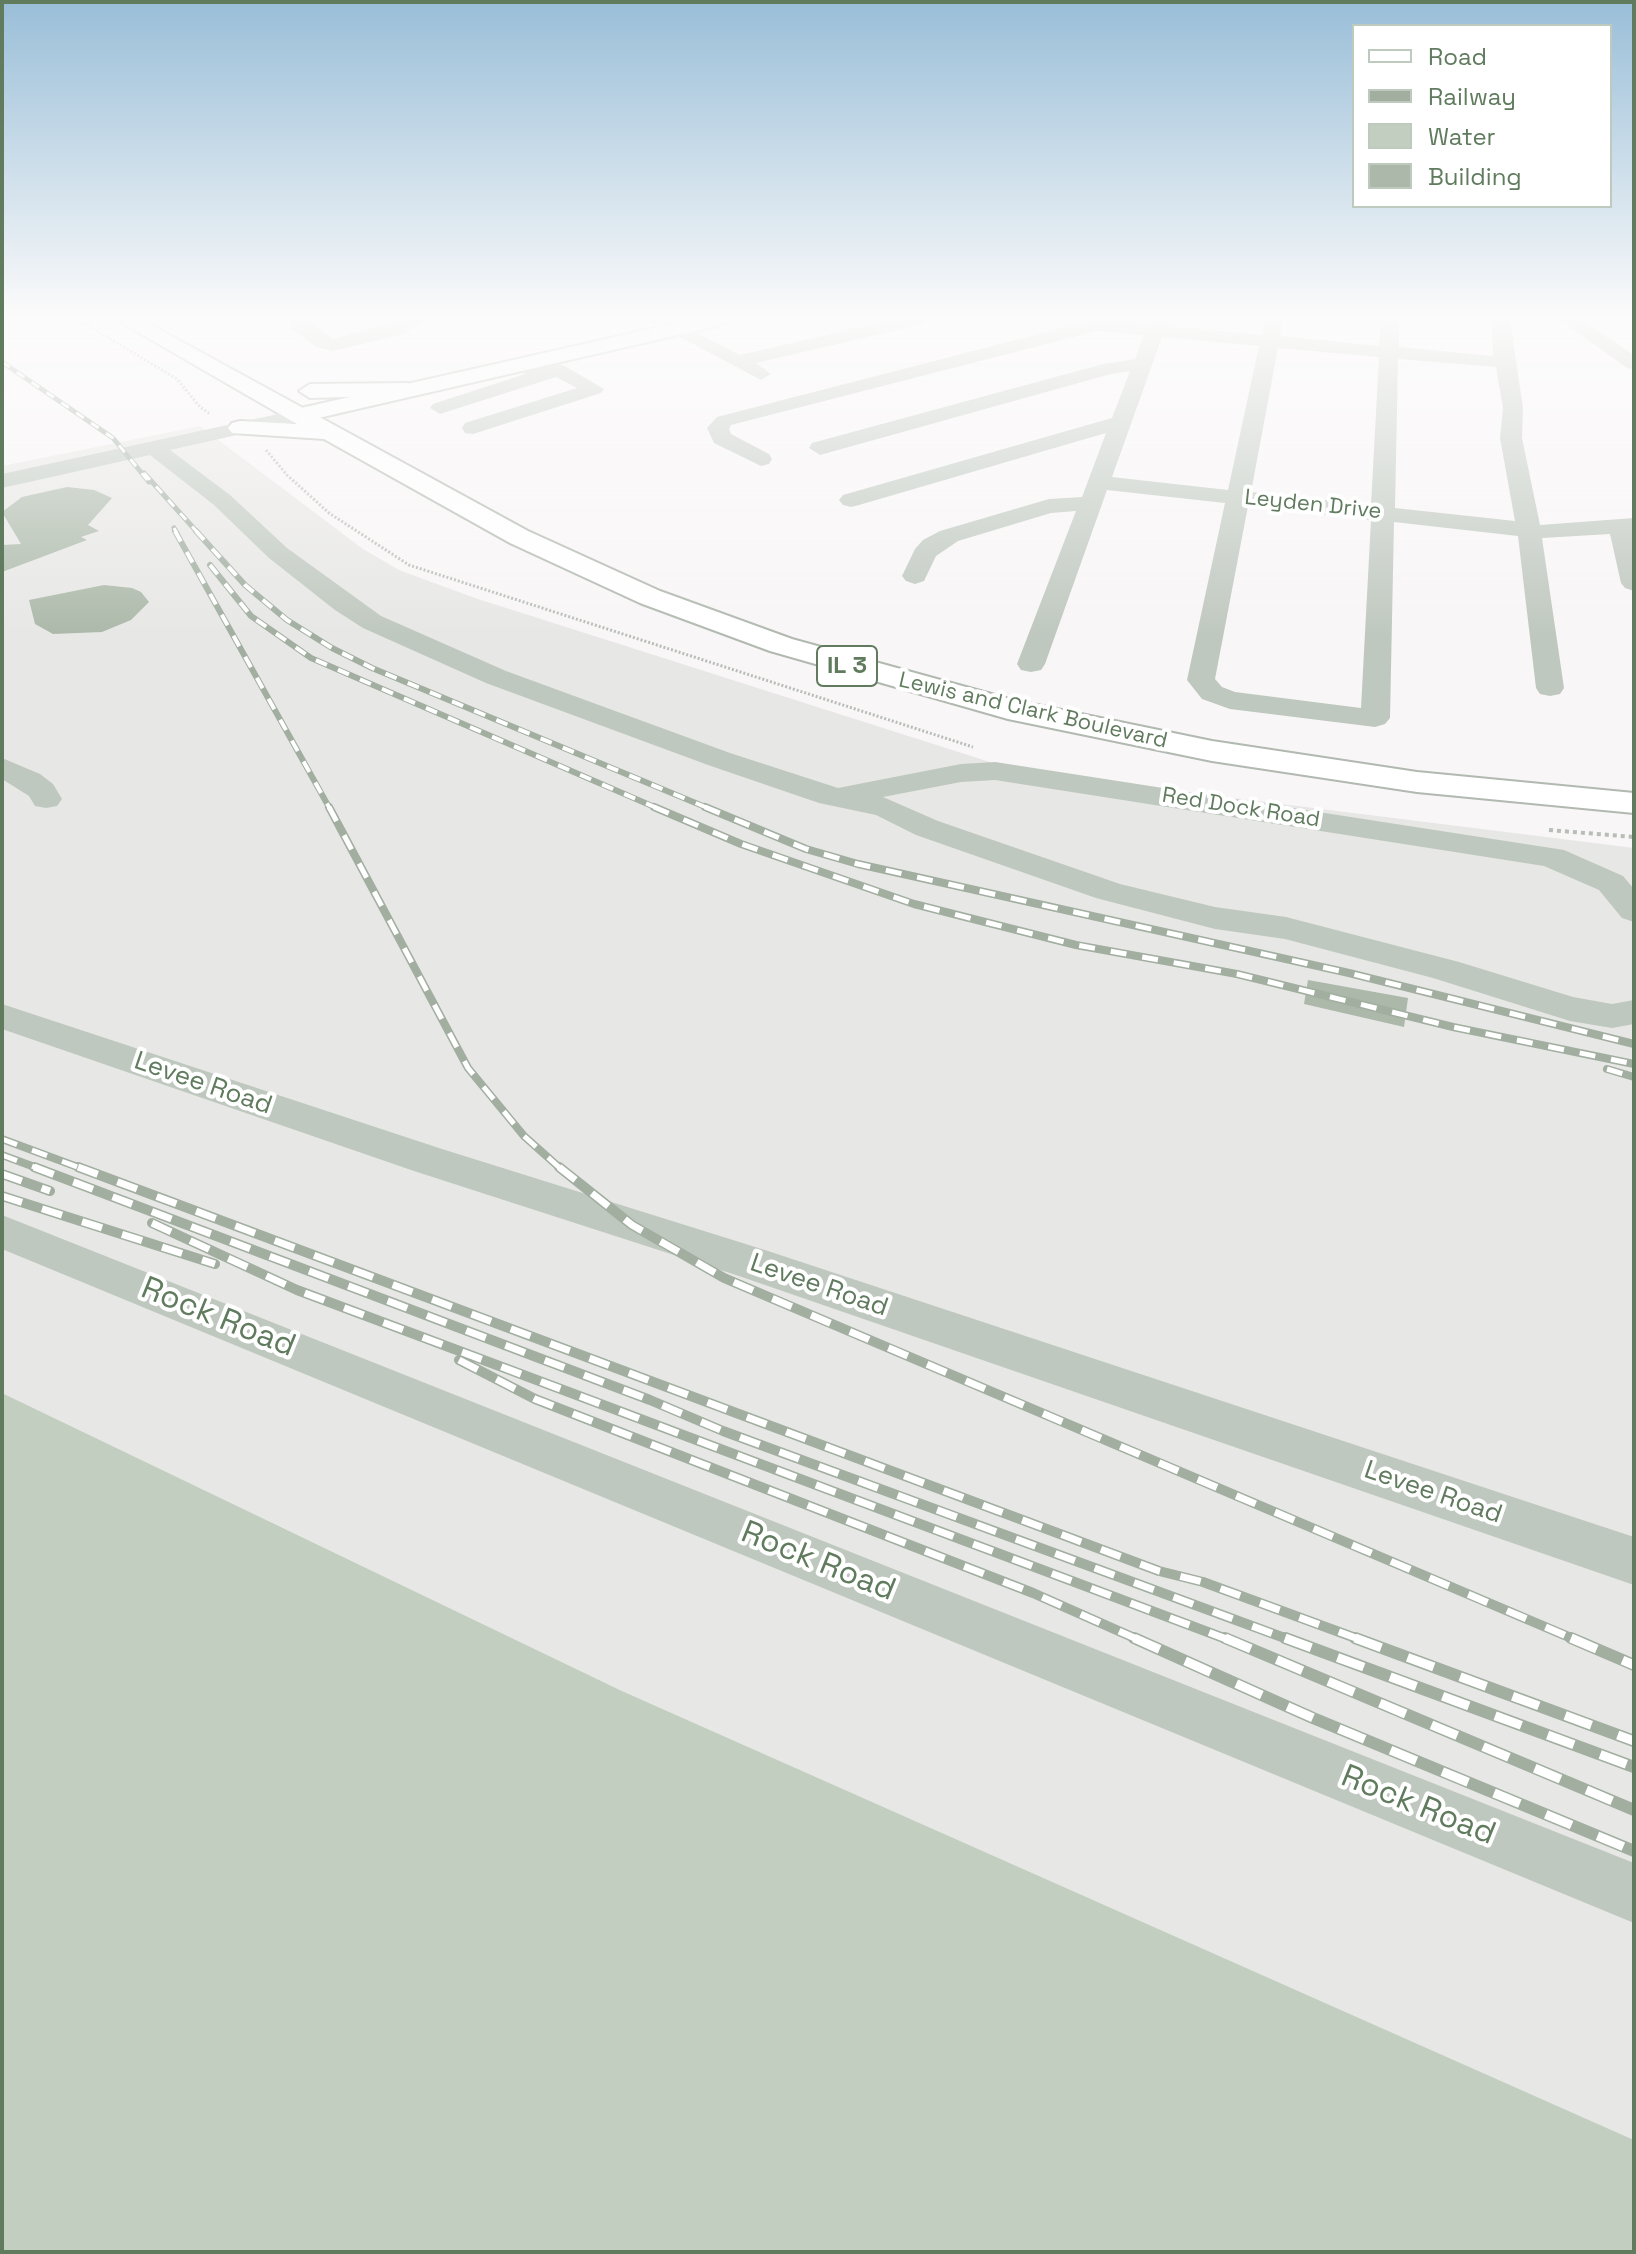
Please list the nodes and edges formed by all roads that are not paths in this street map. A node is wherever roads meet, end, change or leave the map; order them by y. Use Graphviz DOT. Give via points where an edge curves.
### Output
graph roads {
  1 [pos="226,425"];
  2 [pos="343,425"];
  3 [pos="350,425"];
  4 [pos="482,425"];
  5 [pos="720,425"];
  6 [pos="903,425"];
  7 [pos="1109,425"];
  8 [pos="1119,425"];
  9 [pos="1253,425"];
  10 [pos="1386,425"];
  11 [pos="1512,425"];
  12 [pos="473,428"];
  13 [pos="154,447"];
  14 [pos="415,448"];
  15 [pos="820,448"];
  16 [pos="761,459"];
  17 [pos="2,481"];
  18 [pos="1094,493"];
  19 [pos="1238,497"];
  20 [pos="851,500"];
  21 [pos="1383,513"];
  22 [pos="561,526"];
  23 [pos="1627,526"];
  24 [pos="1535,530"];
  25 [pos="915,576"];
  26 [pos="1634,583"];
  27 [pos="1031,664"];
  28 [pos="1550,688"];
  29 [pos="2,767"];
  30 [pos="1634,778"];
  31 [pos="830,796"];
  32 [pos="46,799"];
  33 [pos="1634,803"];
  34 [pos="1634,911"];
  35 [pos="1634,1012"];
  36 [pos="2,1016"];
  37 [pos="2,1231"];
  38 [pos="1634,1561"];
  39 [pos="1634,1893"];
  1 -- 13 [label="street"];
  2 -- 33 [label="main road, Lewis and Clark Boulevard / IL 3" via="507,531 605,578 717,623 851,667 1008,709 1225,754 1417,782"];
  3 -- 14 [label="main road, Lewis and Clark Boulevard / IL 3"];
  4 -- 12 [label="street"];
  5 -- 16 [label="street" via="722,438"];
  6 -- 15 [label="street"];
  7 -- 20 [label="street"];
  8 -- 18 [label="street"];
  9 -- 19 [label="street"];
  10 -- 21 [label="street"];
  11 -- 24 [label="street"];
  13 -- 17 [label="street"];
  13 -- 31 [label="street" via="278,553 372,622 496,677"];
  18 -- 19 [label="street, Leyden Drive"];
  18 -- 25 [label="street, Leyden Drive" via="949,536 924,554"];
  18 -- 27 [label="street"];
  19 -- 21 [label="street, Leyden Drive"];
  19 -- 21 [label="street" via="1201,674 1205,687 1230,700 1375,718"];
  21 -- 24 [label="street, Leyden Drive"];
  22 -- 30 [label="main road, Lewis and Clark Boulevard / IL 3" via="654,572 773,617 1011,686 1193,725 1342,748"];
  23 -- 24 [label="street, Leyden Drive"];
  23 -- 26 [label="street"];
  24 -- 28 [label="street"];
  29 -- 32 [label="street" via="29,781"];
  31 -- 34 [label="street, Red Dock Road" via="995,771 1080,782 1552,857 1611,883"];
  31 -- 35 [label="street" via="885,807 927,828 1108,891 1215,918 1286,928 1570,1009 1612,1016"];
  36 -- 38 [label="street, Levee Road"];
  37 -- 39 [label="street, Rock Road"];
}
